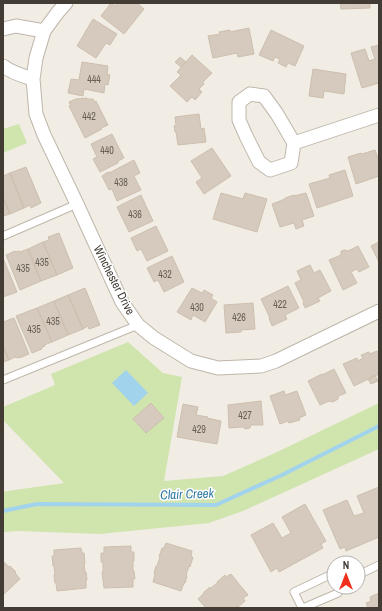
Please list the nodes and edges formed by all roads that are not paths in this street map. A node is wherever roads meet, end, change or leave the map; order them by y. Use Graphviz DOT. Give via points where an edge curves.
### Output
graph roads {
  1 [pos="66,3"];
  2 [pos="3,29"];
  3 [pos="44,31"];
  4 [pos="3,66"];
  5 [pos="33,79"];
  6 [pos="379,115"];
  7 [pos="294,143"];
  8 [pos="77,204"];
  9 [pos="3,236"];
  10 [pos="379,311"];
  11 [pos="138,325"];
  12 [pos="3,380"];
  13 [pos="379,565"];
  14 [pos="366,571"];
  15 [pos="326,577"];
  16 [pos="333,595"];
  17 [pos="302,608"];
  1 -- 3 [label="street, Winchester Drive"];
  2 -- 3 [label="street" via="16,26"];
  3 -- 5 [label="street, Winchester Drive"];
  4 -- 5 [label="street"];
  5 -- 8 [label="street, Winchester Drive" via="38,121"];
  6 -- 7 [label="street"];
  7 -- 7 [label="street" via="264,96 250,94 239,102 239,120 246,136 260,162 270,170 291,163"];
  8 -- 9 [label="lane"];
  8 -- 11 [label="street, Winchester Drive" via="122,302"];
  10 -- 11 [label="street, Winchester Drive" via="261,366 218,368 191,361"];
  11 -- 12 [label="lane"];
  13 -- 14 [label="lane"];
  15 -- 17 [label="lane" via="294,592"];
  16 -- 17 [label="lane"];
}
